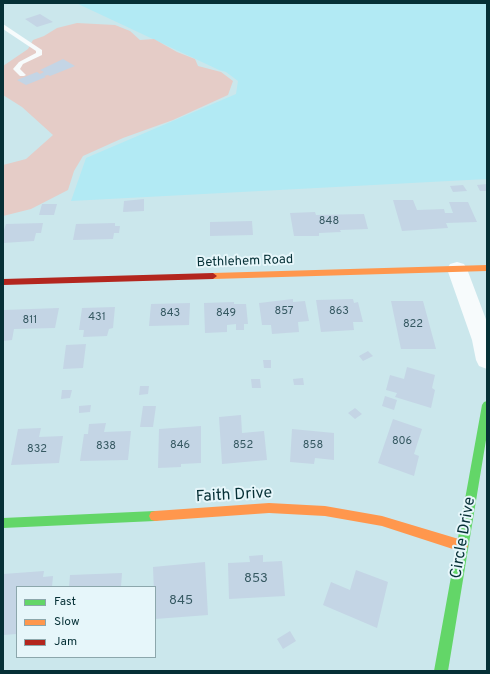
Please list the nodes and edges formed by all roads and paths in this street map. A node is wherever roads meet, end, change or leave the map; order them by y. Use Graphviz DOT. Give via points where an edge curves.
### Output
graph roads {
  1 [pos="3,26"];
  2 [pos="22,75"];
  3 [pos="487,268"];
  4 [pos="457,269"];
  5 [pos="3,282"];
  6 [pos="487,360"];
  7 [pos="487,405"];
  8 [pos="3,523"];
  9 [pos="462,546"];
  10 [pos="441,671"];
  1 -- 2 [label="lane" via="39,50 40,54 21,63 16,69"];
  3 -- 4 [label="street, Bethlehem Road"];
  4 -- 5 [label="street, Bethlehem Road"];
  4 -- 6 [label="street" via="483,340"];
  7 -- 9 [label="street, Circle Drive"];
  8 -- 9 [label="street, Faith Drive" via="269,508 325,511 382,521"];
  9 -- 10 [label="street, Circle Drive"];
}
